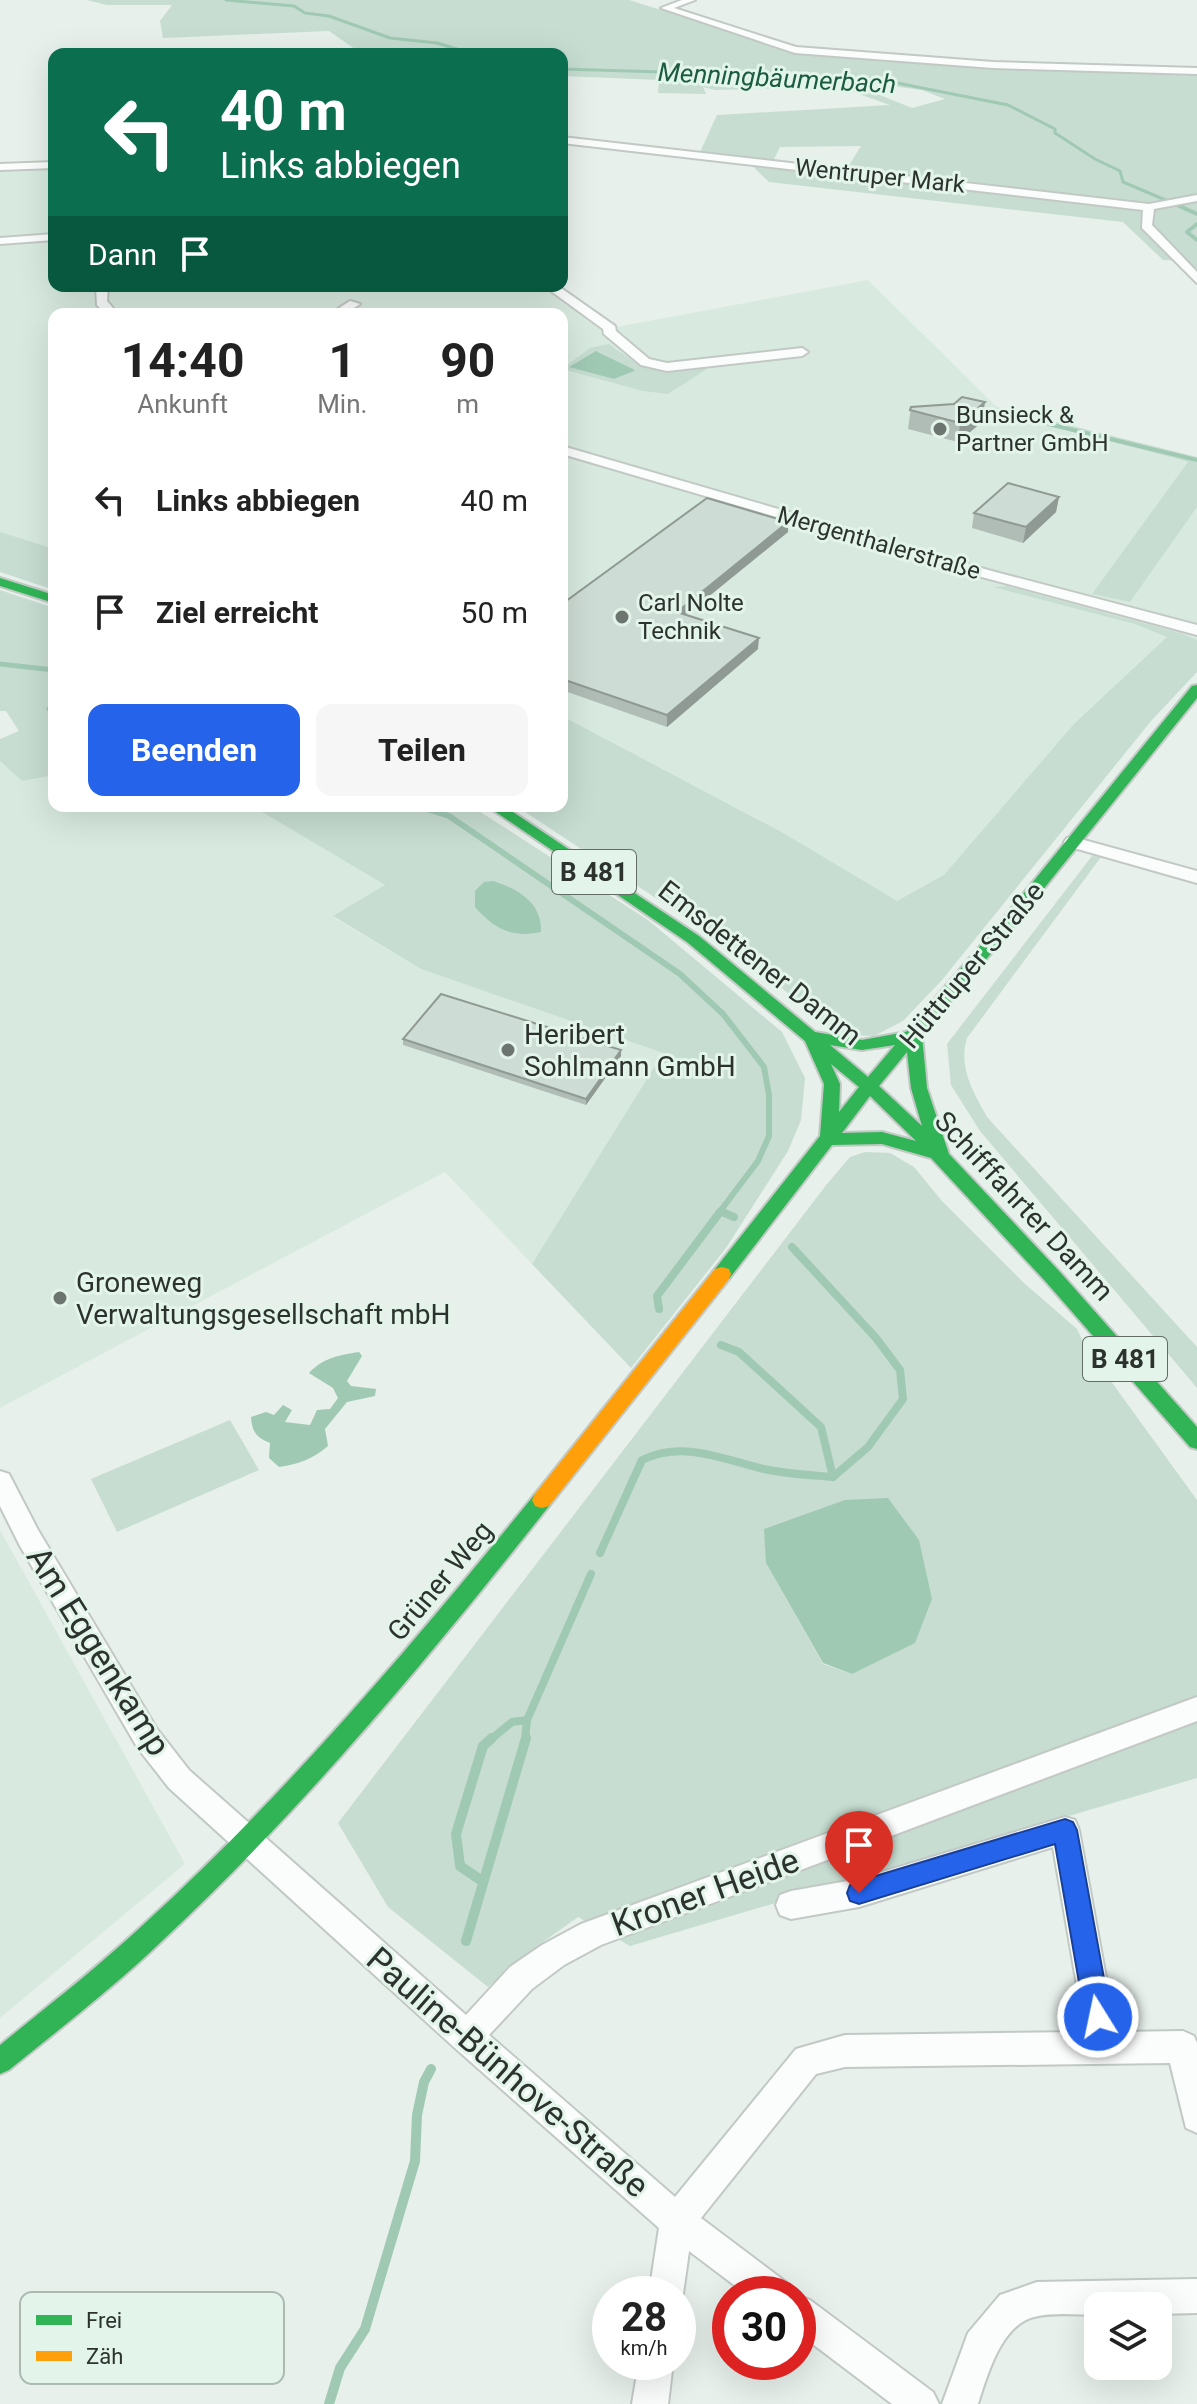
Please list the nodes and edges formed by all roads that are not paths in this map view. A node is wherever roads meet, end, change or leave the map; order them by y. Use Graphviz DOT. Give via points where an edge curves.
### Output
graph roads {
  1 [pos="691,0"];
  2 [pos="1197,71"];
  3 [pos="568,141"];
  4 [pos="48,165"];
  5 [pos="0,167"];
  6 [pos="1197,198"];
  7 [pos="1149,207"];
  8 [pos="48,237"];
  9 [pos="0,241"];
  10 [pos="1197,279"];
  11 [pos="558,292"];
  12 [pos="354,304"];
  13 [pos="347,308"];
  14 [pos="802,352"];
  15 [pos="568,452"];
  16 [pos="0,582"];
  17 [pos="48,597"];
  18 [pos="1197,630"];
  19 [pos="1197,689"];
  20 [pos="503,812"];
  21 [pos="1073,842"];
  22 [pos="1197,877"];
  23 [pos="914,1036"];
  24 [pos="811,1037"];
  25 [pos="869,1086"];
  26 [pos="829,1139"];
  27 [pos="940,1155"];
  28 [pos="1197,1441"];
  29 [pos="0,1481"];
  30 [pos="1197,1709"];
  31 [pos="248,1843"];
  32 [pos="791,1905"];
  33 [pos="466,2037"];
  34 [pos="1103,2048"];
  35 [pos="0,2061"];
  36 [pos="1197,2117"];
  37 [pos="677,2221"];
  38 [pos="669,2276"];
  39 [pos="750,2276"];
  40 [pos="1197,2296"];
  41 [pos="816,2325"];
  42 [pos="653,2380"];
  43 [pos="650,2404"];
  44 [pos="921,2404"];
  45 [pos="960,2404"];
  1 -- 2 [label="street" via="665,8 795,50 993,65"];
  3 -- 7 [label="street, Wentruper Mark"];
  4 -- 5 [label="street"];
  6 -- 7 [label="street, Wentruper Mark"];
  7 -- 10 [label="street" via="1146,226"];
  8 -- 9 [label="street"];
  11 -- 14 [label="street" via="645,362 667,367"];
  12 -- 13 [label="street"];
  15 -- 18 [label="street, Mergenthalerstraße"];
  16 -- 17 [label="main road"];
  19 -- 21 [label="main road, Hüttruper Straße"];
  20 -- 24 [label="main road, Emsdettener Damm / B 481" via="693,939"];
  21 -- 22 [label="street"];
  21 -- 23 [label="main road, Hüttruper Straße"];
  23 -- 24 [label="main road" via="868,1047"];
  23 -- 25 [label="main road, Hüttruper Straße"];
  23 -- 27 [label="main road" via="919,1088"];
  24 -- 25 [label="main road, Emsdettener Damm / B 481"];
  24 -- 26 [label="main road" via="832,1084"];
  25 -- 26 [label="main road, Grüner Weg"];
  25 -- 27 [label="main road, Schifffahrter Damm / B 481"];
  26 -- 27 [label="main road" via="878,1135"];
  26 -- 31 [label="main road, Grüner Weg" via="515,1535"];
  27 -- 28 [label="main road, Schifffahrter Damm / B 481"];
  29 -- 31 [label="street, Am Eggenkamp" via="147,1738 179,1779"];
  30 -- 33 [label="street, Kroner Heide" via="592,1934 521,1978"];
  31 -- 33 [label="street, Pauline-Bünhove-Straße"];
  31 -- 35 [label="main road, Grüner Weg" via="98,1982"];
  32 -- 34 [label="street" via="859,1893 1065,1830"];
  33 -- 37 [label="street, Pauline-Bünhove-Straße"];
  34 -- 36 [label="street" via="1183,2047"];
  34 -- 37 [label="street" via="845,2051 807,2060"];
  37 -- 38 [label="street"];
  37 -- 39 [label="street, Pauline-Bünhove-Straße"];
  40 -- 45 [label="street" via="1037,2299 1012,2307 980,2345"];
  41 -- 44 [label="street"];
  42 -- 43 [label="street"];
}
